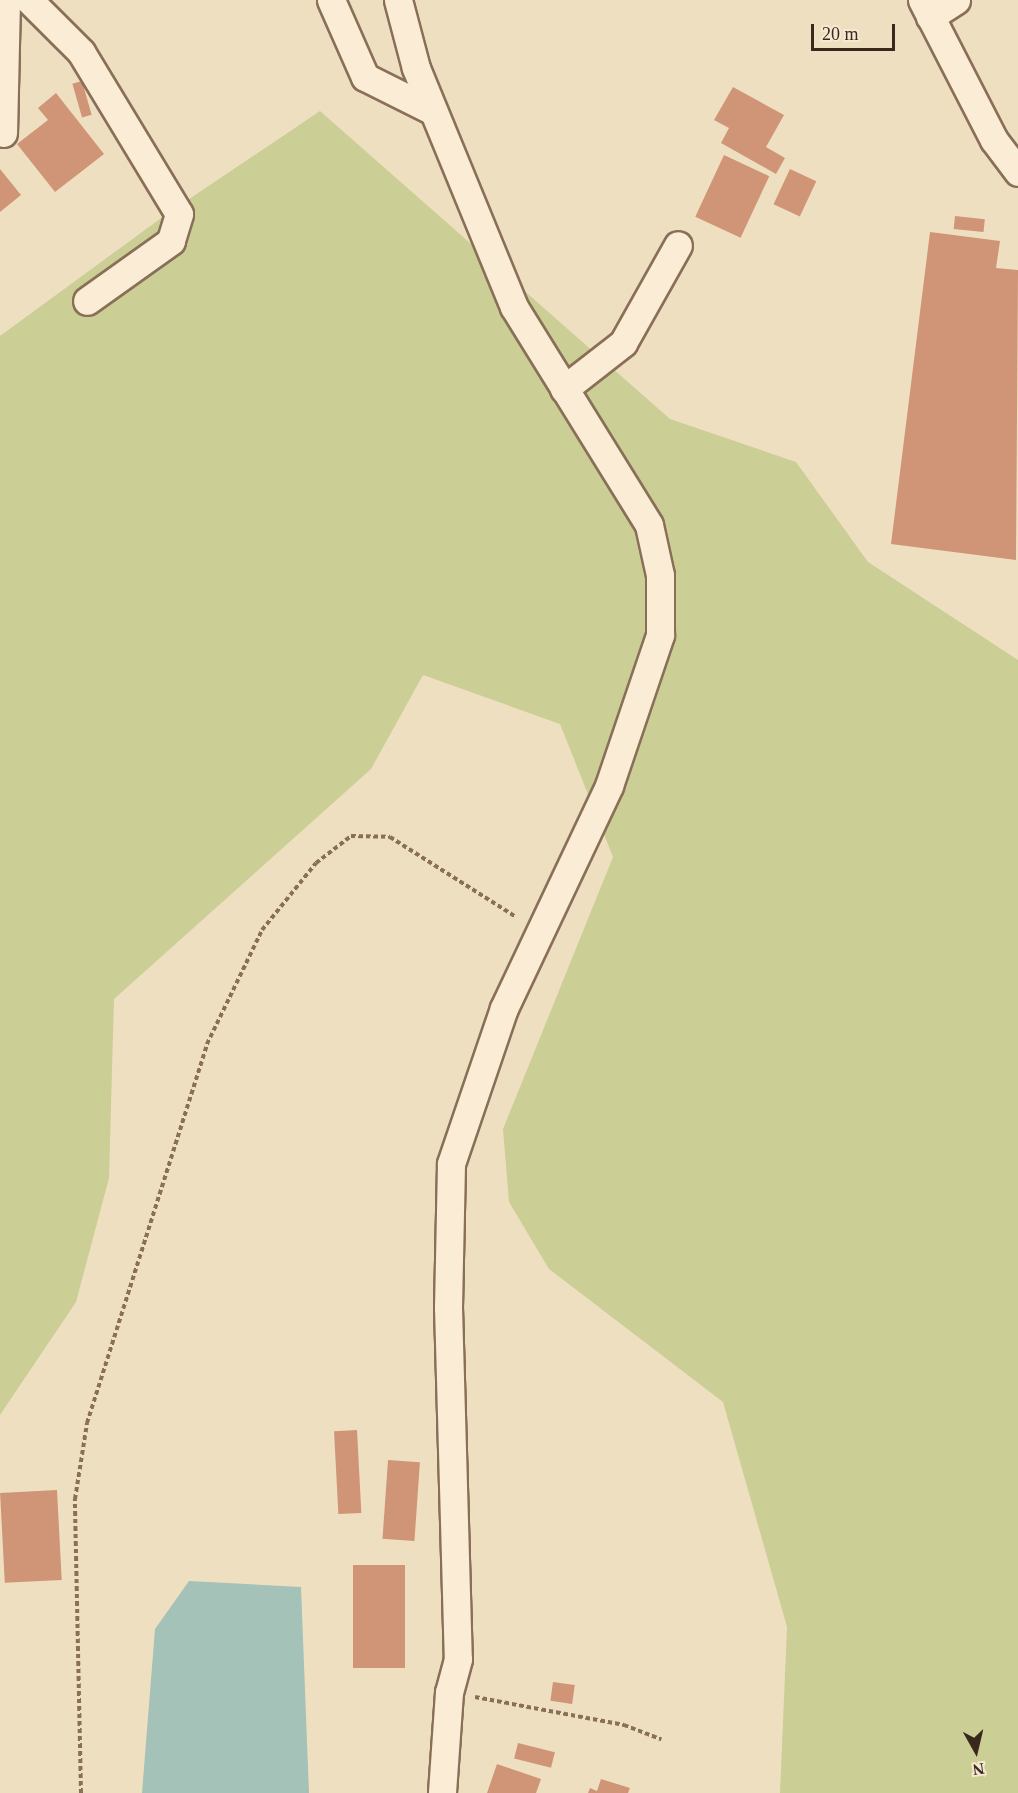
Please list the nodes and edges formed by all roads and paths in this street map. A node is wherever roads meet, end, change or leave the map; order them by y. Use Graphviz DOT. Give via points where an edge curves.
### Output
graph roads {
  1 [pos="6,0"];
  2 [pos="29,0"];
  3 [pos="331,0"];
  4 [pos="398,0"];
  5 [pos="956,0"];
  6 [pos="926,8"];
  7 [pos="433,111"];
  8 [pos="3,133"];
  9 [pos="1018,172"];
  10 [pos="678,245"];
  11 [pos="87,301"];
  12 [pos="564,389"];
  13 [pos="537,931"];
  14 [pos="449,1692"];
  15 [pos="661,1739"];
  16 [pos="81,1793"];
  17 [pos="442,1793"];
  1 -- 8 [label="street"];
  2 -- 11 [label="street" via="81,52 179,214 171,241"];
  3 -- 7 [label="street" via="365,77"];
  4 -- 7 [label="street"];
  5 -- 6 [label="street"];
  6 -- 9 [label="street" via="994,140"];
  7 -- 12 [label="street" via="514,307"];
  10 -- 12 [label="street" via="623,343"];
  12 -- 13 [label="street" via="649,525 660,575 660,636 609,786"];
  13 -- 14 [label="street" via="478,1073 451,1164 448,1307 458,1659"];
  13 -- 16 [label="path" via="442,866 390,837 351,836 316,863 262,930 207,1044 87,1423 75,1499"];
  14 -- 15 [label="path" via="624,1725"];
  14 -- 17 [label="street"];
}
